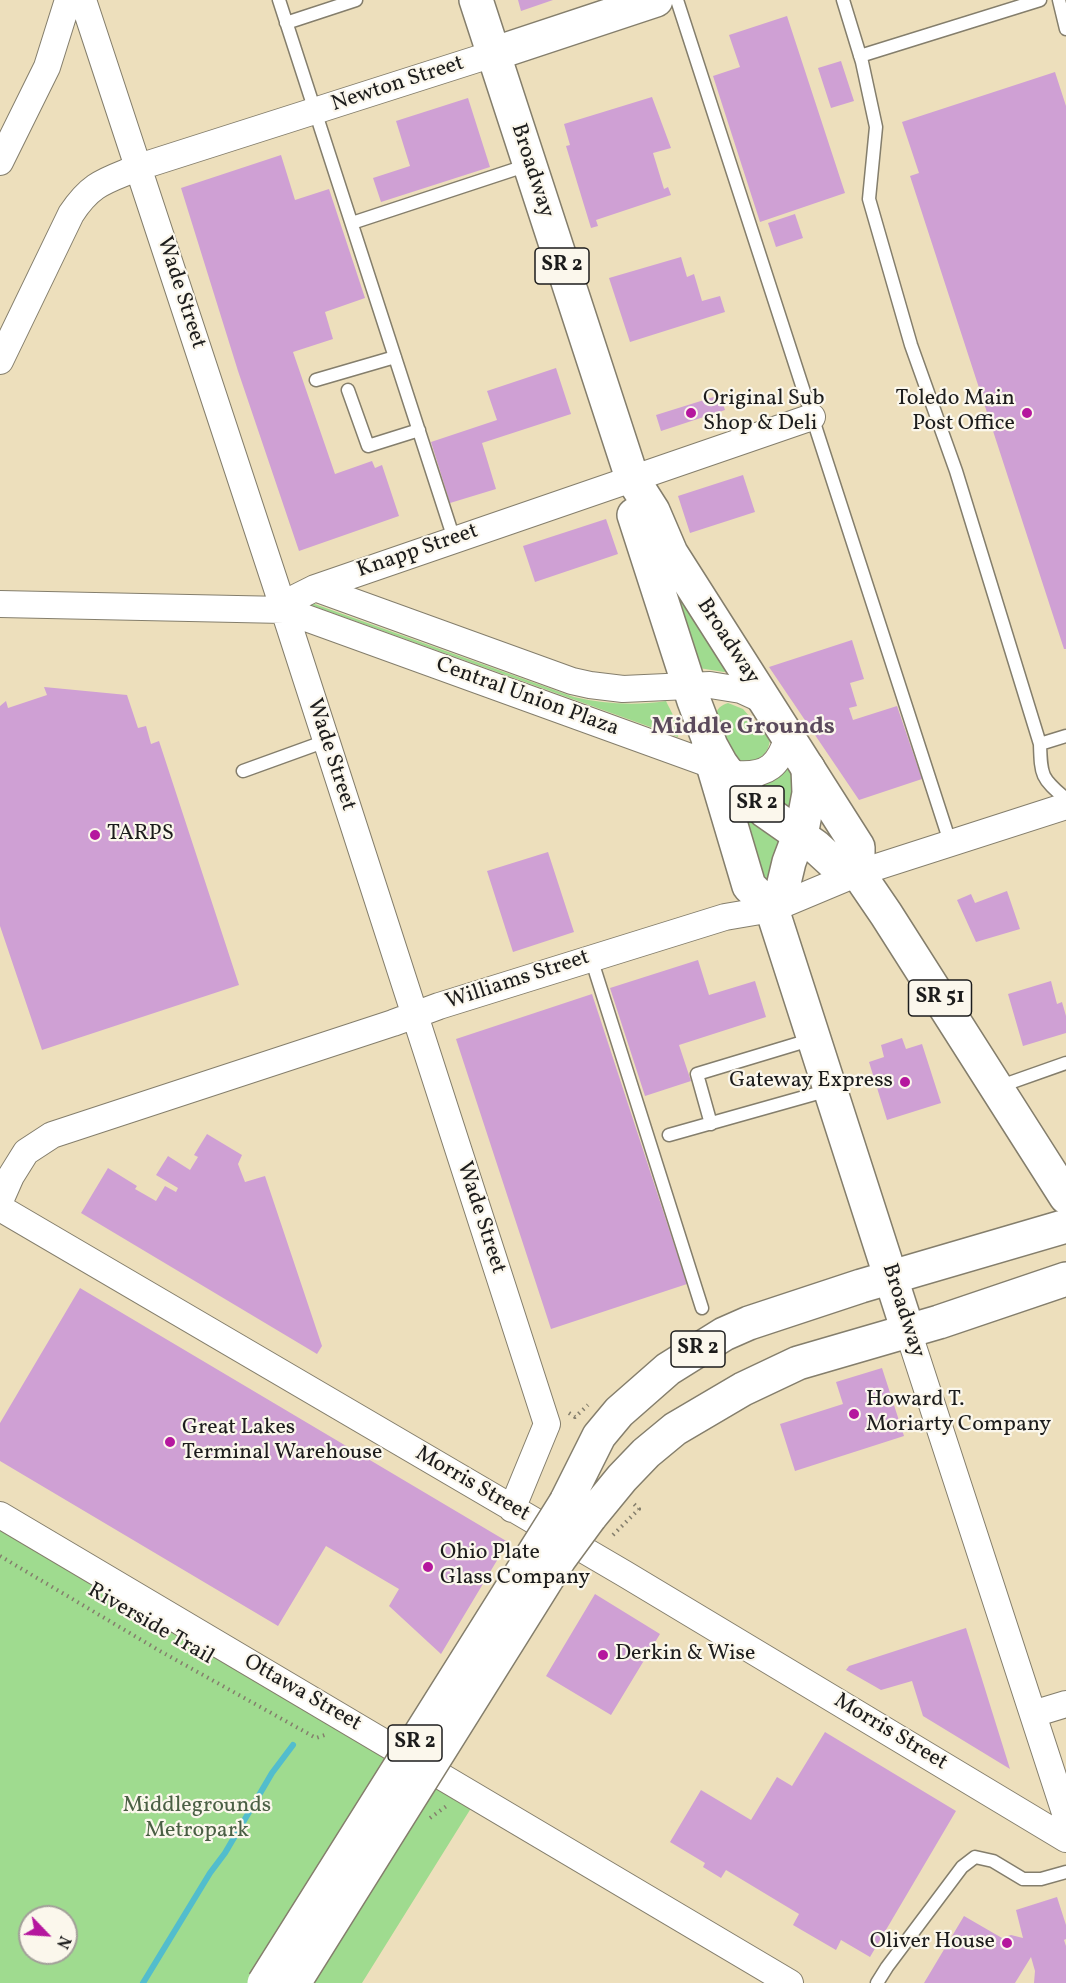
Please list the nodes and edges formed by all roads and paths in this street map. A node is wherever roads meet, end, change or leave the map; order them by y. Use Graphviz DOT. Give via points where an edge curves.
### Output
graph roads {
  1 [pos="68,0"];
  2 [pos="83,0"];
  3 [pos="279,0"];
  4 [pos="356,0"];
  5 [pos="476,0"];
  6 [pos="656,0"];
  7 [pos="677,0"];
  8 [pos="843,0"];
  9 [pos="1040,0"];
  10 [pos="1059,0"];
  11 [pos="286,23"];
  12 [pos="1066,29"];
  13 [pos="493,54"];
  14 [pos="860,56"];
  15 [pos="315,111"];
  16 [pos="0,162"];
  17 [pos="529,164"];
  18 [pos="139,167"];
  19 [pos="352,224"];
  20 [pos="395,357"];
  21 [pos="0,361"];
  22 [pos="316,380"];
  23 [pos="348,390"];
  24 [pos="812,417"];
  25 [pos="419,430"];
  26 [pos="632,478"];
  27 [pos="454,540"];
  28 [pos="315,588"];
  29 [pos="7,604"];
  30 [pos="284,610"];
  31 [pos="691,693"];
  32 [pos="765,701"];
  33 [pos="1066,736"];
  34 [pos="788,737"];
  35 [pos="326,741"];
  36 [pos="1040,744"];
  37 [pos="719,768"];
  38 [pos="808,768"];
  39 [pos="243,771"];
  40 [pos="1066,799"];
  41 [pos="1066,806"];
  42 [pos="799,836"];
  43 [pos="950,842"];
  44 [pos="858,873"];
  45 [pos="772,909"];
  46 [pos="591,958"];
  47 [pos="414,1015"];
  48 [pos="813,1039"];
  49 [pos="1066,1063"];
  50 [pos="997,1088"];
  51 [pos="830,1090"];
  52 [pos="711,1124"];
  53 [pos="669,1135"];
  54 [pos="1066,1197"];
  55 [pos="0,1201"];
  56 [pos="0,1208"];
  57 [pos="1066,1226"];
  58 [pos="891,1277"];
  59 [pos="1066,1279"];
  60 [pos="702,1308"];
  61 [pos="908,1331"];
  62 [pos="569,1413"];
  63 [pos="576,1417"];
  64 [pos="633,1503"];
  65 [pos="512,1509"];
  66 [pos="0,1515"];
  67 [pos="588,1519"];
  68 [pos="0,1556"];
  69 [pos="1066,1704"];
  70 [pos="1032,1714"];
  71 [pos="316,1737"];
  72 [pos="1066,1816"];
  73 [pos="1066,1839"];
  74 [pos="1066,1872"];
  75 [pos="264,1983"];
  76 [pos="294,1983"];
  77 [pos="790,1983"];
  78 [pos="877,1983"];
  1 -- 16 [label="street" via="47,67"];
  2 -- 18 [label="street, Wade Street"];
  3 -- 11 [label="lane"];
  4 -- 11 [label="lane"];
  5 -- 13 [label="main road, Broadway / SR 2"];
  6 -- 13 [label="main road, Newton Street"];
  7 -- 24 [label="lane"];
  8 -- 14 [label="lane"];
  9 -- 14 [label="lane"];
  10 -- 12 [label="lane"];
  11 -- 15 [label="lane"];
  13 -- 15 [label="street, Newton Street"];
  13 -- 17 [label="main road, Broadway / SR 2"];
  14 -- 36 [label="lane" via="876,127 869,199 911,345 959,482"];
  15 -- 18 [label="street, Newton Street"];
  15 -- 19 [label="lane"];
  17 -- 19 [label="lane"];
  17 -- 26 [label="main road, Broadway / SR 2"];
  18 -- 21 [label="street, Newton Street" via="94,186 82,198"];
  18 -- 30 [label="street, Wade Street"];
  19 -- 20 [label="lane"];
  20 -- 22 [label="lane"];
  20 -- 25 [label="lane"];
  23 -- 25 [label="lane" via="368,446"];
  24 -- 26 [label="street, Knapp Street"];
  24 -- 43 [label="lane"];
  25 -- 27 [label="lane"];
  26 -- 27 [label="street, Knapp Street"];
  26 -- 31 [label="main road, Broadway / SR 2" via="635,519"];
  26 -- 32 [label="main road, Broadway / SR 2" via="653,511 670,553"];
  27 -- 28 [label="street, Knapp Street"];
  28 -- 30 [label="street, Knapp Street" via="297,597"];
  28 -- 31 [label="street, Central Union Plaza" via="581,683"];
  29 -- 30 [label="street"];
  30 -- 35 [label="street, Wade Street"];
  30 -- 37 [label="street, Central Union Plaza"];
  31 -- 32 [label="street, Central Union Plaza" via="710,685 741,690"];
  31 -- 37 [label="main road, SR 2"];
  32 -- 34 [label="main road, Broadway / SR 2"];
  33 -- 36 [label="lane"];
  34 -- 37 [label="street, Central Union Plaza" via="771,768 761,773 750,775"];
  34 -- 38 [label="main road, Broadway / SR 2"];
  35 -- 39 [label="lane"];
  35 -- 47 [label="street, Wade Street"];
  36 -- 40 [label="lane" via="1044,781"];
  37 -- 42 [label="main road, SR 2"];
  37 -- 45 [label="main road, Broadway" via="750,886"];
  38 -- 42 [label="main road" via="809,793"];
  38 -- 44 [label="main road, SR 2" via="858,847"];
  41 -- 43 [label="street, Williams Street"];
  42 -- 44 [label="main road, SR 2" via="838,868"];
  42 -- 45 [label="main road"];
  43 -- 44 [label="street, Williams Street"];
  44 -- 45 [label="street, Williams Street"];
  44 -- 50 [label="main road, SR 51"];
  45 -- 46 [label="street, Williams Street" via="725,917"];
  45 -- 48 [label="main road, Broadway"];
  46 -- 47 [label="street, Williams Street"];
  46 -- 60 [label="lane"];
  47 -- 55 [label="street, Williams Street" via="52,1135 26,1152"];
  47 -- 65 [label="street, Wade Street" via="547,1424"];
  48 -- 51 [label="main road, Broadway"];
  48 -- 52 [label="lane" via="697,1074"];
  49 -- 50 [label="lane"];
  50 -- 54 [label="main road, SR 51"];
  51 -- 52 [label="lane"];
  51 -- 58 [label="main road, Broadway"];
  52 -- 53 [label="lane"];
  56 -- 65 [label="street, Morris Street"];
  57 -- 58 [label="main road, SR 2"];
  58 -- 61 [label="main road, Broadway"];
  58 -- 67 [label="main road, SR 2" via="749,1323 668,1369 619,1412 599,1436"];
  59 -- 61 [label="main road, SR 2"];
  61 -- 67 [label="main road, SR 2" via="798,1363 709,1407 646,1454"];
  61 -- 70 [label="street, Broadway"];
  62 -- 63 [label="path"];
  64 -- 67 [label="path" via="639,1509"];
  65 -- 73 [label="street, Morris Street"];
  66 -- 77 [label="street, Ottawa Street"];
  67 -- 75 [label="main road, SR 2, bridge"];
  67 -- 76 [label="main road, SR 2, bridge"];
  68 -- 71 [label="path, Riverside Trail"];
  69 -- 70 [label="street"];
  70 -- 72 [label="street, Broadway"];
  74 -- 78 [label="lane" via="1023,1879 993,1861 975,1857 962,1867"];
}
